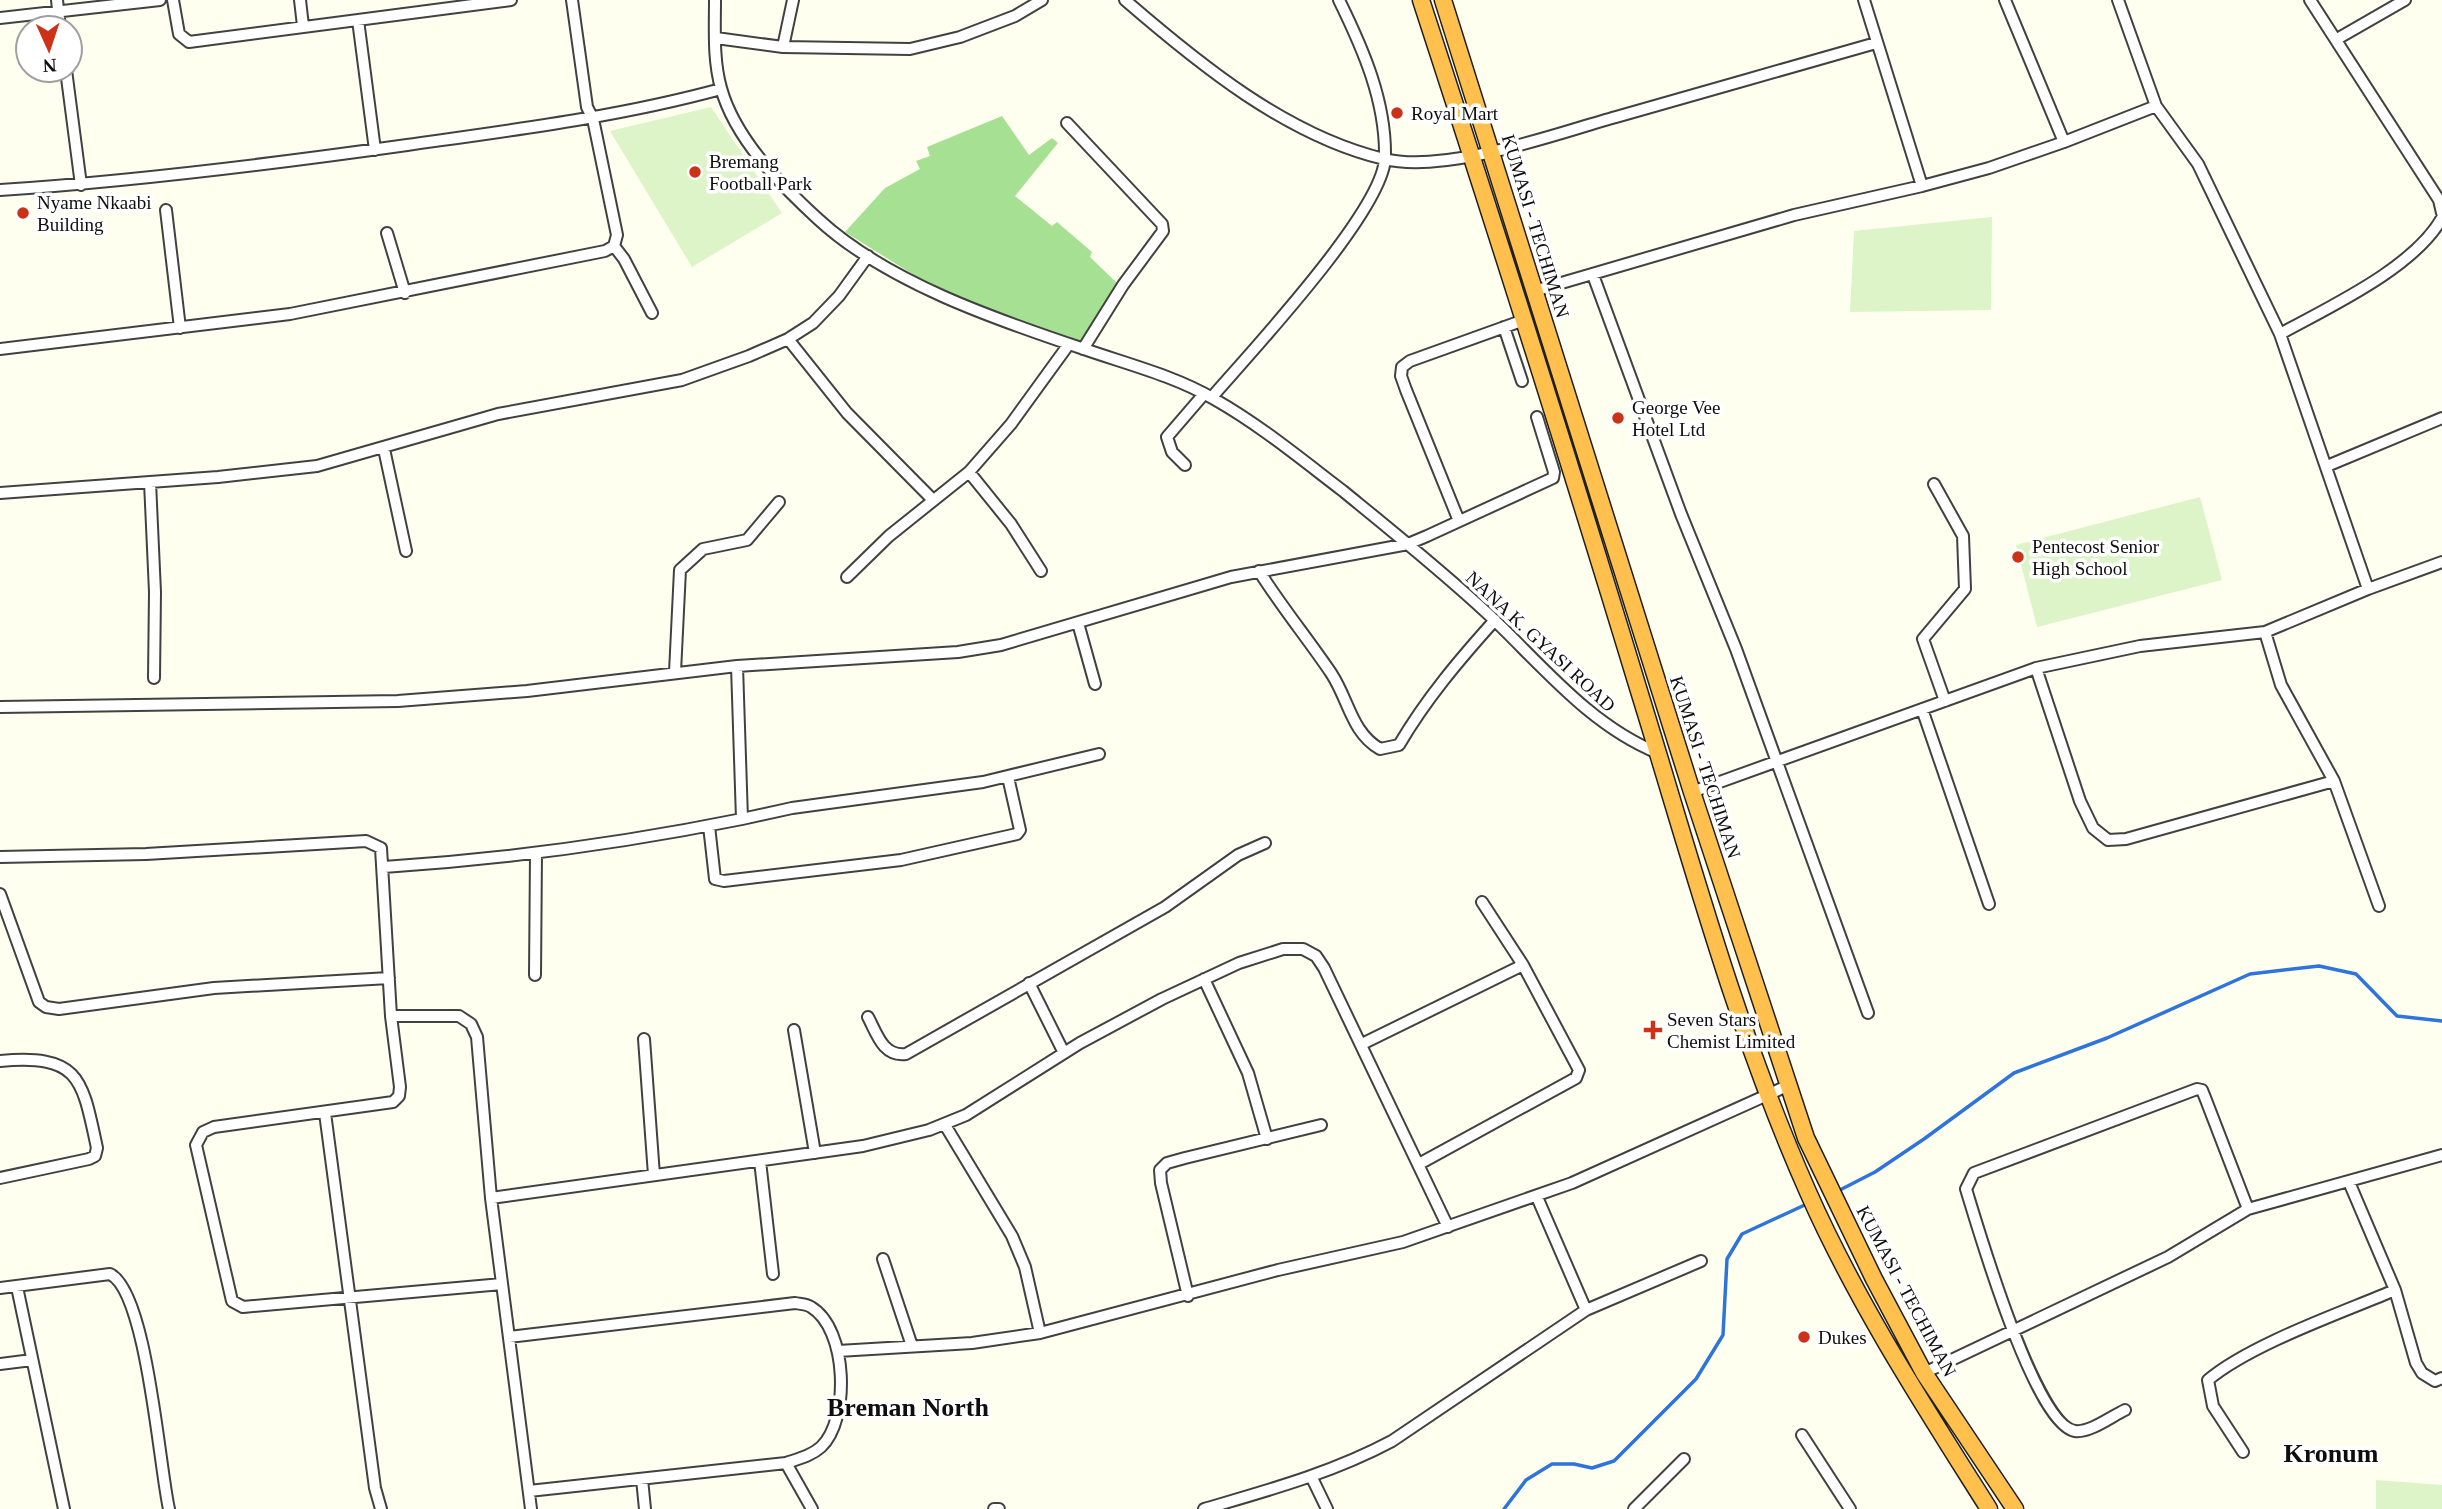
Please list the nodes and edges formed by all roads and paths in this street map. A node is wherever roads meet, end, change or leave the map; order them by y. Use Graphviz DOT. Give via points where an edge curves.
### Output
graph roads {
  1 [pos="57,0"];
  2 [pos="160,0"];
  3 [pos="173,0"];
  4 [pos="300,0"];
  5 [pos="401,0"];
  6 [pos="511,0"];
  7 [pos="572,0"];
  8 [pos="715,0"];
  9 [pos="793,0"];
  10 [pos="1042,0"];
  11 [pos="1125,0"];
  12 [pos="1339,0"];
  13 [pos="1422,0"];
  14 [pos="1443,0"];
  15 [pos="1864,0"];
  16 [pos="2005,0"];
  17 [pos="2118,0"];
  18 [pos="2310,0"];
  19 [pos="2405,0"];
  20 [pos="58,13"];
  21 [pos="401,14"];
  22 [pos="0,18"];
  23 [pos="358,20"];
  24 [pos="303,26"];
  25 [pos="716,38"];
  26 [pos="2337,38"];
  27 [pos="1876,43"];
  28 [pos="783,47"];
  29 [pos="68,84"];
  30 [pos="721,89"];
  31 [pos="2156,106"];
  32 [pos="593,119"];
  33 [pos="1067,123"];
  34 [pos="2064,142"];
  35 [pos="374,150"];
  36 [pos="1492,152"];
  37 [pos="1472,156"];
  38 [pos="1385,159"];
  39 [pos="81,185"];
  40 [pos="1922,186"];
  41 [pos="0,190"];
  42 [pos="2441,199"];
  43 [pos="166,210"];
  44 [pos="2442,215"];
  45 [pos="387,233"];
  46 [pos="614,246"];
  47 [pos="868,256"];
  48 [pos="1593,275"];
  49 [pos="1534,291"];
  50 [pos="405,293"];
  51 [pos="652,313"];
  52 [pos="1524,320"];
  53 [pos="1504,327"];
  54 [pos="180,328"];
  55 [pos="2280,334"];
  56 [pos="788,338"];
  57 [pos="1069,344"];
  58 [pos="0,349"];
  59 [pos="1083,349"];
  60 [pos="1522,381"];
  61 [pos="1208,395"];
  62 [pos="1537,417"];
  63 [pos="2442,418"];
  64 [pos="384,449"];
  65 [pos="1185,466"];
  66 [pos="2327,466"];
  67 [pos="969,472"];
  68 [pos="150,482"];
  69 [pos="1934,484"];
  70 [pos="0,494"];
  71 [pos="933,500"];
  72 [pos="779,502"];
  73 [pos="1459,521"];
  74 [pos="1408,544"];
  75 [pos="406,551"];
  76 [pos="2442,562"];
  77 [pos="1041,571"];
  78 [pos="1259,571"];
  79 [pos="847,577"];
  80 [pos="2368,589"];
  81 [pos="1495,620"];
  82 [pos="1078,623"];
  83 [pos="2265,632"];
  84 [pos="737,666"];
  85 [pos="2036,668"];
  86 [pos="675,672"];
  87 [pos="154,678"];
  88 [pos="1095,684"];
  89 [pos="1945,701"];
  90 [pos="0,707"];
  91 [pos="1922,709"];
  92 [pos="1658,753"];
  93 [pos="1099,754"];
  94 [pos="1775,761"];
  95 [pos="1008,777"];
  96 [pos="2334,781"];
  97 [pos="1692,792"];
  98 [pos="743,819"];
  99 [pos="709,825"];
  100 [pos="1265,843"];
  101 [pos="536,853"];
  102 [pos="0,857"];
  103 [pos="384,867"];
  104 [pos="0,894"];
  105 [pos="1482,902"];
  106 [pos="1989,904"];
  107 [pos="2379,906"];
  108 [pos="1523,965"];
  109 [pos="535,975"];
  110 [pos="389,978"];
  111 [pos="1204,979"];
  112 [pos="1029,983"];
  113 [pos="1868,1013"];
  114 [pos="391,1016"];
  115 [pos="868,1017"];
  116 [pos="794,1030"];
  117 [pos="644,1039"];
  118 [pos="1362,1044"];
  119 [pos="1064,1053"];
  120 [pos="0,1060"];
  121 [pos="1787,1086"];
  122 [pos="1768,1093"];
  123 [pos="325,1113"];
  124 [pos="945,1125"];
  125 [pos="1321,1125"];
  126 [pos="1267,1139"];
  127 [pos="815,1153"];
  128 [pos="2442,1155"];
  129 [pos="760,1161"];
  130 [pos="1419,1164"];
  131 [pos="654,1175"];
  132 [pos="0,1178"];
  133 [pos="2349,1182"];
  134 [pos="1537,1197"];
  135 [pos="491,1198"];
  136 [pos="2248,1209"];
  137 [pos="1448,1227"];
  138 [pos="883,1259"];
  139 [pos="1702,1261"];
  140 [pos="773,1275"];
  141 [pos="502,1284"];
  142 [pos="17,1287"];
  143 [pos="0,1288"];
  144 [pos="2395,1290"];
  145 [pos="1188,1296"];
  146 [pos="350,1297"];
  147 [pos="1587,1310"];
  148 [pos="2013,1332"];
  149 [pos="1040,1333"];
  150 [pos="509,1336"];
  151 [pos="912,1346"];
  152 [pos="838,1351"];
  153 [pos="32,1360"];
  154 [pos="0,1364"];
  155 [pos="1924,1373"];
  156 [pos="2442,1378"];
  157 [pos="2124,1410"];
  158 [pos="1802,1435"];
  159 [pos="2243,1452"];
  160 [pos="1684,1459"];
  161 [pos="786,1463"];
  162 [pos="1312,1478"];
  163 [pos="642,1479"];
  164 [pos="529,1492"];
  165 [pos="64,1509"];
  166 [pos="169,1509"];
  167 [pos="381,1509"];
  168 [pos="531,1509"];
  169 [pos="645,1509"];
  170 [pos="812,1509"];
  171 [pos="1204,1509"];
  172 [pos="1327,1509"];
  173 [pos="1634,1509"];
  174 [pos="1850,1509"];
  175 [pos="1989,1509"];
  176 [pos="2015,1509"];
  1 -- 20 [label="street"];
  2 -- 20 [label="street"];
  3 -- 24 [label="street" via="179,34 189,42"];
  4 -- 24 [label="street"];
  5 -- 21 [label="street"];
  6 -- 21 [label="street"];
  7 -- 32 [label="street" via="587,107"];
  8 -- 25 [label="street"];
  9 -- 28 [label="street"];
  10 -- 28 [label="street" via="982,29 910,49"];
  11 -- 38 [label="street" via="1262,106 1300,127"];
  12 -- 38 [label="street" via="1374,79"];
  13 -- 37 [label="highway"];
  14 -- 36 [label="highway, KUMASI - TECHIMAN"];
  15 -- 27 [label="street"];
  16 -- 34 [label="street"];
  17 -- 31 [label="street"];
  18 -- 26 [label="street"];
  19 -- 26 [label="street"];
  20 -- 22 [label="street"];
  21 -- 23 [label="street"];
  23 -- 24 [label="street"];
  23 -- 35 [label="street"];
  25 -- 28 [label="street"];
  25 -- 30 [label="street"];
  26 -- 42 [label="street"];
  27 -- 36 [label="street"];
  27 -- 40 [label="street"];
  29 -- 39 [label="street"];
  30 -- 32 [label="street"];
  30 -- 47 [label="street, NANA K. GYASI ROAD" via="748,140 783,186 822,223"];
  31 -- 34 [label="street"];
  31 -- 55 [label="street" via="2198,164"];
  32 -- 35 [label="street"];
  32 -- 46 [label="street" via="617,235"];
  33 -- 59 [label="street" via="1162,224 1163,231"];
  34 -- 40 [label="street"];
  35 -- 39 [label="street"];
  36 -- 37 [label="street"];
  36 -- 49 [label="highway, KUMASI - TECHIMAN"];
  37 -- 38 [label="street"];
  37 -- 52 [label="highway"];
  38 -- 61 [label="street" via="1363,212 1292,304"];
  39 -- 41 [label="street"];
  40 -- 48 [label="street" via="1794,215"];
  42 -- 44 [label="street"];
  43 -- 54 [label="street"];
  44 -- 55 [label="street" via="2436,228 2399,264"];
  45 -- 50 [label="street"];
  46 -- 50 [label="street"];
  46 -- 51 [label="street"];
  47 -- 56 [label="street" via="813,323"];
  47 -- 57 [label="street, NANA K. GYASI ROAD" via="963,303"];
  48 -- 49 [label="street"];
  48 -- 94 [label="street"];
  49 -- 97 [label="highway, KUMASI - TECHIMAN"];
  50 -- 54 [label="street"];
  52 -- 53 [label="street"];
  52 -- 92 [label="highway"];
  53 -- 60 [label="street"];
  53 -- 73 [label="street" via="1410,361 1402,368"];
  54 -- 58 [label="street"];
  55 -- 66 [label="street"];
  56 -- 64 [label="street" via="682,380 498,414"];
  56 -- 71 [label="street" via="856,422"];
  57 -- 59 [label="street, NANA K. GYASI ROAD"];
  57 -- 67 [label="street" via="1011,424"];
  59 -- 61 [label="street, NANA K. GYASI ROAD"];
  61 -- 65 [label="street" via="1167,437 1172,452"];
  61 -- 74 [label="street, NANA K. GYASI ROAD" via="1290,450"];
  62 -- 73 [label="street" via="1553,478"];
  63 -- 66 [label="street"];
  64 -- 68 [label="street" via="317,466"];
  64 -- 75 [label="street"];
  66 -- 80 [label="street"];
  67 -- 71 [label="street"];
  67 -- 77 [label="street" via="1012,524"];
  68 -- 70 [label="street"];
  68 -- 87 [label="street"];
  69 -- 89 [label="street" via="1963,536 1965,589 1923,639"];
  71 -- 79 [label="street"];
  72 -- 86 [label="street" via="747,540 703,549 680,570"];
  73 -- 74 [label="street"];
  74 -- 78 [label="street"];
  74 -- 81 [label="street, NANA K. GYASI ROAD"];
  76 -- 80 [label="street"];
  78 -- 81 [label="street" via="1333,676 1361,735 1380,749 1399,745 1454,666"];
  78 -- 82 [label="street" via="1174,591"];
  80 -- 83 [label="street"];
  81 -- 92 [label="street, NANA K. GYASI ROAD" via="1611,729"];
  82 -- 84 [label="street" via="958,652"];
  82 -- 88 [label="street"];
  83 -- 85 [label="street" via="2140,646"];
  83 -- 96 [label="street" via="2281,685"];
  84 -- 86 [label="street"];
  84 -- 98 [label="street"];
  85 -- 89 [label="street"];
  85 -- 96 [label="street" via="2080,801 2093,828 2108,840 2126,839"];
  86 -- 90 [label="street" via="398,701"];
  89 -- 91 [label="street"];
  91 -- 94 [label="street"];
  91 -- 106 [label="street"];
  92 -- 122 [label="highway" via="1692,873"];
  93 -- 95 [label="street"];
  94 -- 97 [label="street"];
  94 -- 113 [label="street"];
  95 -- 98 [label="street"];
  95 -- 99 [label="street" via="1020,830 1017,834 901,860 724,881 715,879"];
  96 -- 107 [label="street"];
  97 -- 121 [label="highway, KUMASI - TECHIMAN"];
  98 -- 99 [label="street"];
  99 -- 101 [label="street"];
  100 -- 112 [label="street" via="1238,855 1165,907"];
  101 -- 103 [label="street"];
  101 -- 109 [label="street"];
  102 -- 103 [label="street" via="366,841 381,848"];
  103 -- 110 [label="street"];
  104 -- 110 [label="street" via="39,1002 46,1007 214,988"];
  105 -- 108 [label="street"];
  108 -- 118 [label="street"];
  108 -- 130 [label="street" via="1577,1062 1576,1078"];
  110 -- 114 [label="street"];
  111 -- 118 [label="street" via="1283,949 1303,949 1316,956 1324,968"];
  111 -- 119 [label="street"];
  111 -- 126 [label="street" via="1244,1064"];
  112 -- 115 [label="street" via="906,1054 887,1052"];
  112 -- 119 [label="street"];
  114 -- 123 [label="street" via="399,1096 393,1102"];
  114 -- 135 [label="street" via="459,1016 471,1024 477,1037"];
  116 -- 127 [label="street"];
  117 -- 131 [label="street"];
  118 -- 130 [label="street"];
  119 -- 124 [label="street"];
  120 -- 132 [label="street" via="41,1059 66,1068 87,1099 97,1148 89,1160"];
  121 -- 122 [label="street"];
  121 -- 155 [label="highway, KUMASI - TECHIMAN" via="1826,1182"];
  122 -- 134 [label="street"];
  122 -- 175 [label="highway" via="1818,1214 1897,1362"];
  123 -- 146 [label="street"];
  123 -- 146 [label="street" via="214,1126 203,1132 196,1145 199,1168 236,1306"];
  124 -- 127 [label="street"];
  124 -- 149 [label="street" via="1012,1236 1028,1276"];
  125 -- 126 [label="street"];
  126 -- 145 [label="street" via="1167,1163 1160,1170"];
  127 -- 129 [label="street"];
  128 -- 133 [label="street"];
  129 -- 131 [label="street"];
  129 -- 140 [label="street"];
  130 -- 137 [label="street"];
  131 -- 135 [label="street"];
  133 -- 136 [label="street"];
  133 -- 144 [label="street"];
  134 -- 137 [label="street"];
  134 -- 147 [label="street"];
  135 -- 141 [label="street"];
  136 -- 148 [label="street" via="2168,1257"];
  136 -- 148 [label="street" via="2202,1090 2197,1089 1974,1173 1966,1189"];
  137 -- 145 [label="street"];
  138 -- 151 [label="street"];
  139 -- 147 [label="street"];
  141 -- 146 [label="street"];
  141 -- 150 [label="street"];
  142 -- 143 [label="street"];
  142 -- 153 [label="street"];
  142 -- 166 [label="street" via="110,1273 118,1278 154,1403"];
  144 -- 156 [label="street" via="2416,1363 2427,1378"];
  144 -- 159 [label="street" via="2306,1328 2207,1380 2213,1406"];
  145 -- 149 [label="street"];
  146 -- 167 [label="street"];
  147 -- 162 [label="street" via="1392,1441"];
  148 -- 155 [label="street"];
  148 -- 157 [label="street" via="2045,1398 2068,1428 2085,1429"];
  149 -- 151 [label="street"];
  150 -- 152 [label="street" via="795,1303 811,1307 823,1319"];
  150 -- 164 [label="street"];
  151 -- 152 [label="street"];
  152 -- 161 [label="street" via="842,1381 830,1436 807,1456"];
  153 -- 154 [label="street"];
  153 -- 165 [label="street"];
  155 -- 176 [label="highway, KUMASI - TECHIMAN"];
  158 -- 174 [label="street"];
  160 -- 173 [label="street"];
  161 -- 163 [label="street"];
  161 -- 170 [label="street"];
  162 -- 171 [label="street"];
  162 -- 172 [label="street"];
  163 -- 164 [label="street"];
  163 -- 169 [label="street"];
  164 -- 168 [label="street"];
}
